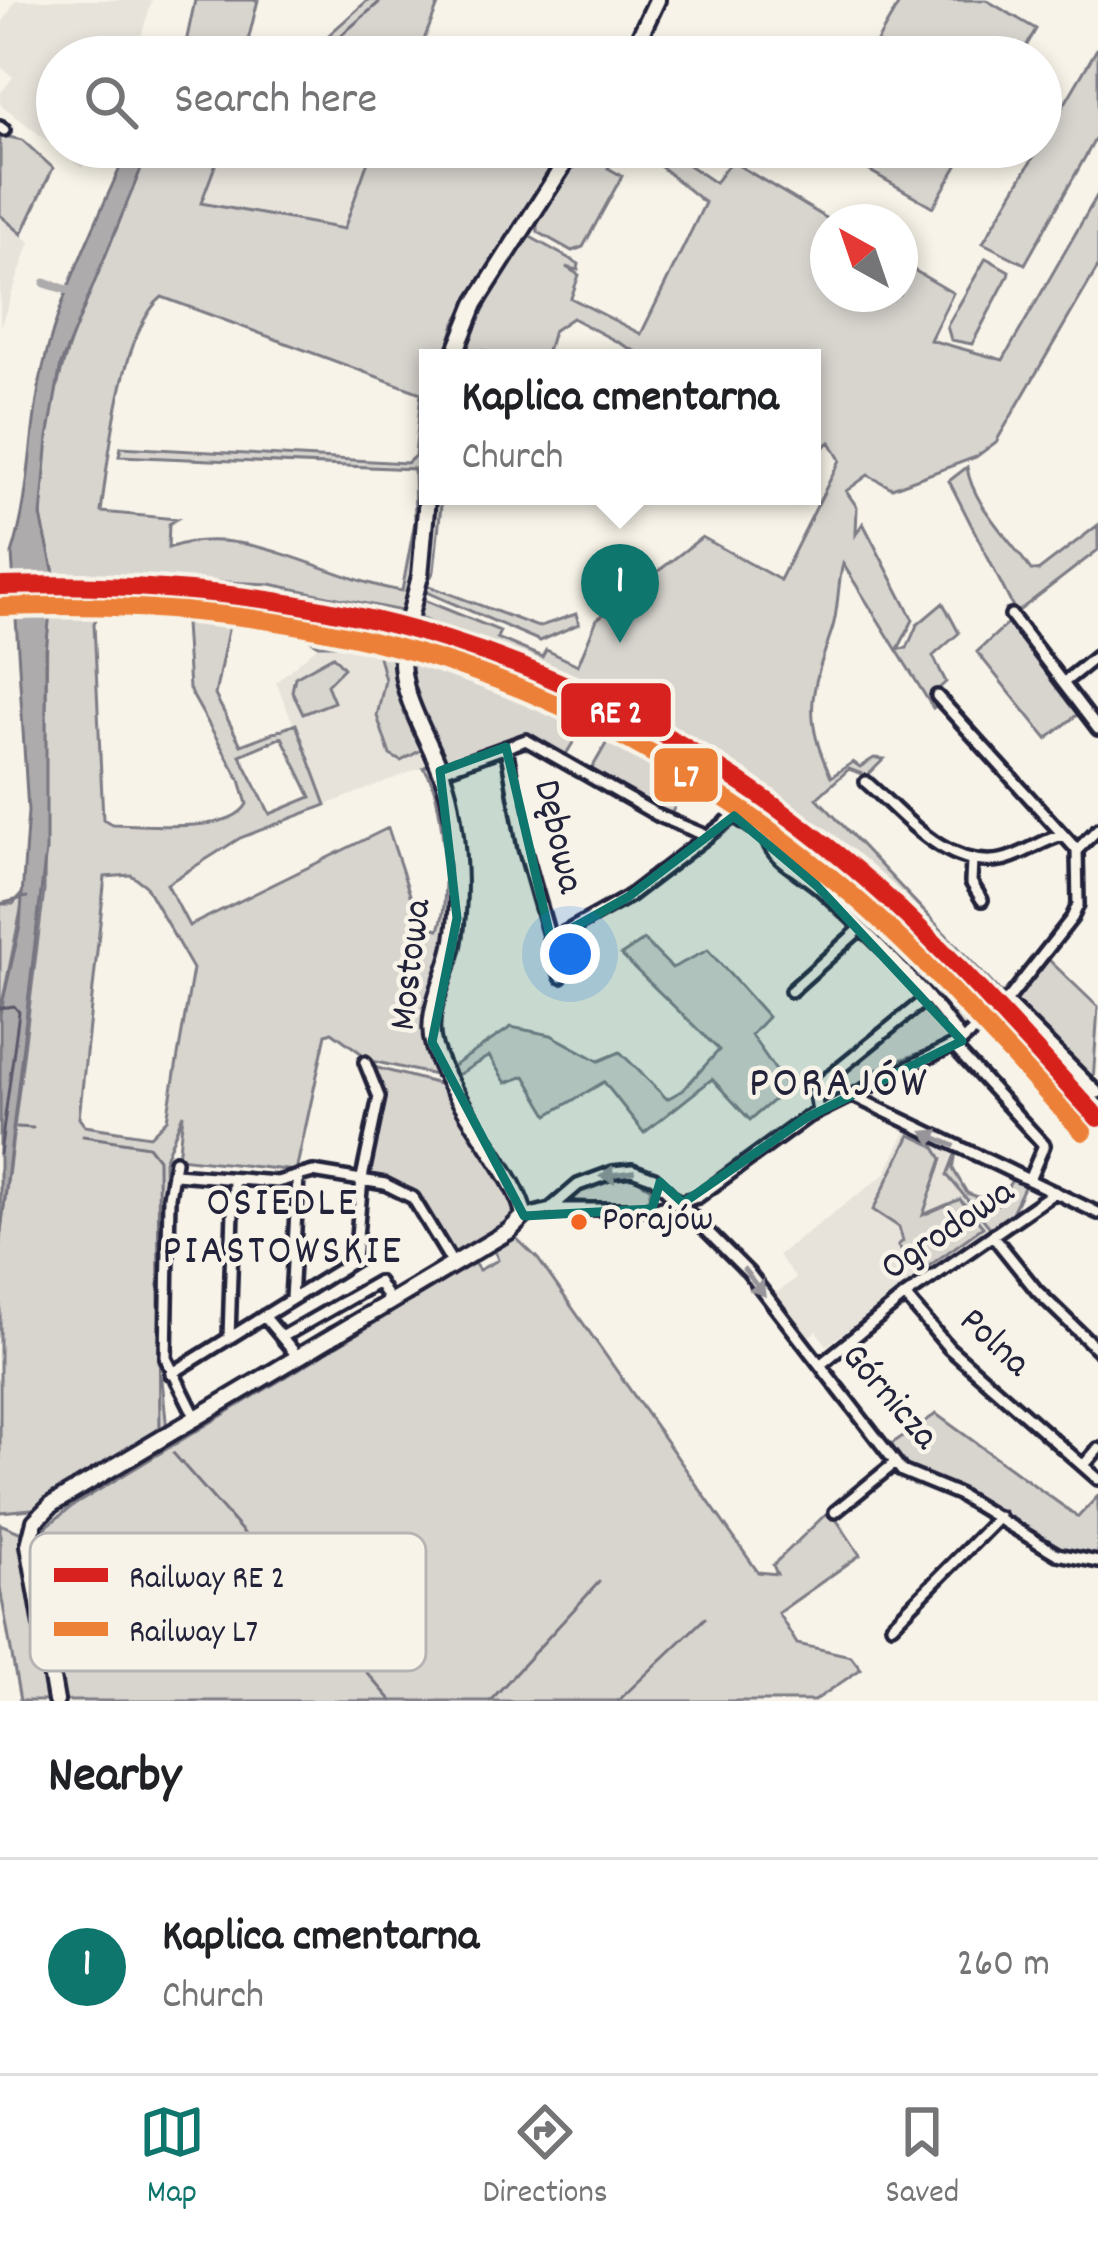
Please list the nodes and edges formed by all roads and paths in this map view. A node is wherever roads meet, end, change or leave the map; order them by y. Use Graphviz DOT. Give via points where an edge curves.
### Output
graph roads {
  1 [pos="657,0"];
  2 [pos="640,36"];
  3 [pos="562,168"];
  4 [pos="457,349"];
  5 [pos="426,505"];
  6 [pos="1011,615"];
  7 [pos="1098,655"];
  8 [pos="1063,683"];
  9 [pos="937,696"];
  10 [pos="1098,729"];
  11 [pos="506,747"];
  12 [pos="440,771"];
  13 [pos="866,782"];
  14 [pos="1098,830"];
  15 [pos="707,836"];
  16 [pos="1063,836"];
  17 [pos="1077,850"];
  18 [pos="972,861"];
  19 [pos="982,900"];
  20 [pos="860,929"];
  21 [pos="551,940"];
  22 [pos="561,976"];
  23 [pos="791,991"];
  24 [pos="928,997"];
  25 [pos="1006,1000"];
  26 [pos="958,1044"];
  27 [pos="365,1062"];
  28 [pos="1098,1093"];
  29 [pos="851,1096"];
  30 [pos="818,1112"];
  31 [pos="298,1177"];
  32 [pos="362,1178"];
  33 [pos="654,1178"];
  34 [pos="234,1179"];
  35 [pos="1029,1180"];
  36 [pos="1055,1192"];
  37 [pos="683,1203"];
  38 [pos="550,1209"];
  39 [pos="652,1209"];
  40 [pos="1098,1213"];
  41 [pos="524,1216"];
  42 [pos="993,1236"];
  43 [pos="454,1264"];
  44 [pos="905,1296"];
  45 [pos="292,1299"];
  46 [pos="391,1303"];
  47 [pos="335,1306"];
  48 [pos="265,1316"];
  49 [pos="347,1328"];
  50 [pos="282,1336"];
  51 [pos="229,1338"];
  52 [pos="1098,1350"];
  53 [pos="299,1358"];
  54 [pos="820,1365"];
  55 [pos="171,1374"];
  56 [pos="197,1420"];
  57 [pos="1098,1449"];
  58 [pos="896,1463"];
  59 [pos="1083,1466"];
  60 [pos="1098,1479"];
  61 [pos="835,1512"];
  62 [pos="999,1517"];
  63 [pos="32,1533"];
  64 [pos="1098,1562"];
  65 [pos="892,1625"];
  66 [pos="51,1671"];
  67 [pos="56,1701"];
  1 -- 2 [label="street"];
  3 -- 4 [label="street" via="476,304"];
  5 -- 12 [label="street, Mostowa" via="402,687"];
  6 -- 8 [label="street"];
  7 -- 8 [label="street"];
  8 -- 10 [label="street"];
  9 -- 16 [label="street"];
  11 -- 12 [label="street, Dębowa"];
  11 -- 15 [label="street, Dębowa" via="526,740"];
  11 -- 21 [label="street, Dębowa"];
  12 -- 41 [label="street, Mostowa" via="450,802 457,918 432,1042"];
  13 -- 18 [label="street" via="940,846"];
  14 -- 17 [label="street"];
  15 -- 20 [label="street, Dębowa" via="734,817 766,837 770,851"];
  15 -- 21 [label="street, Dębowa" via="628,898"];
  16 -- 17 [label="street"];
  16 -- 18 [label="street" via="997,861"];
  17 -- 25 [label="street" via="1078,905"];
  18 -- 19 [label="street" via="970,882"];
  20 -- 23 [label="street"];
  20 -- 24 [label="street"];
  21 -- 22 [label="street, Dębowa"];
  24 -- 26 [label="street"];
  24 -- 30 [label="street" via="823,1082"];
  25 -- 26 [label="street"];
  25 -- 28 [label="street"];
  26 -- 29 [label="street"];
  26 -- 35 [label="street" via="1044,1145"];
  27 -- 32 [label="street" via="379,1097"];
  29 -- 30 [label="street"];
  35 -- 29 [label="street, one-way"];
  30 -- 37 [label="street"];
  31 -- 32 [label="street"];
  31 -- 34 [label="street"];
  31 -- 45 [label="street"];
  32 -- 43 [label="street" via="408,1193"];
  32 -- 45 [label="street" via="355,1260"];
  33 -- 37 [label="street, Górnicza"];
  33 -- 38 [label="street, one-way" via="613,1172 578,1185"];
  33 -- 39 [label="street"];
  34 -- 51 [label="street"];
  34 -- 55 [label="street" via="175,1167 165,1271"];
  35 -- 36 [label="street"];
  36 -- 40 [label="street"];
  36 -- 42 [label="street, Ogrodowa"];
  37 -- 39 [label="street"];
  37 -- 54 [label="street, Górnicza, one-way"];
  38 -- 39 [label="street"];
  38 -- 41 [label="street"];
  41 -- 43 [label="street"];
  42 -- 44 [label="street, Ogrodowa"];
  42 -- 52 [label="street"];
  43 -- 46 [label="street"];
  44 -- 54 [label="street, Ogrodowa"];
  44 -- 59 [label="street, Polna" via="950,1348"];
  45 -- 48 [label="street"];
  46 -- 47 [label="street" via="378,1282"];
  46 -- 49 [label="street"];
  47 -- 49 [label="street"];
  47 -- 50 [label="street"];
  48 -- 50 [label="street"];
  48 -- 51 [label="street"];
  49 -- 53 [label="street"];
  50 -- 53 [label="street"];
  51 -- 55 [label="street"];
  53 -- 56 [label="street"];
  54 -- 58 [label="street, Górnicza"];
  55 -- 56 [label="street"];
  56 -- 63 [label="street" via="52,1504"];
  57 -- 59 [label="street"];
  58 -- 61 [label="street"];
  58 -- 62 [label="street, Górnicza"];
  59 -- 60 [label="street, Polna"];
  62 -- 64 [label="street, Górnicza" via="1057,1554"];
  62 -- 65 [label="street"];
  66 -- 67 [label="street"];
}
